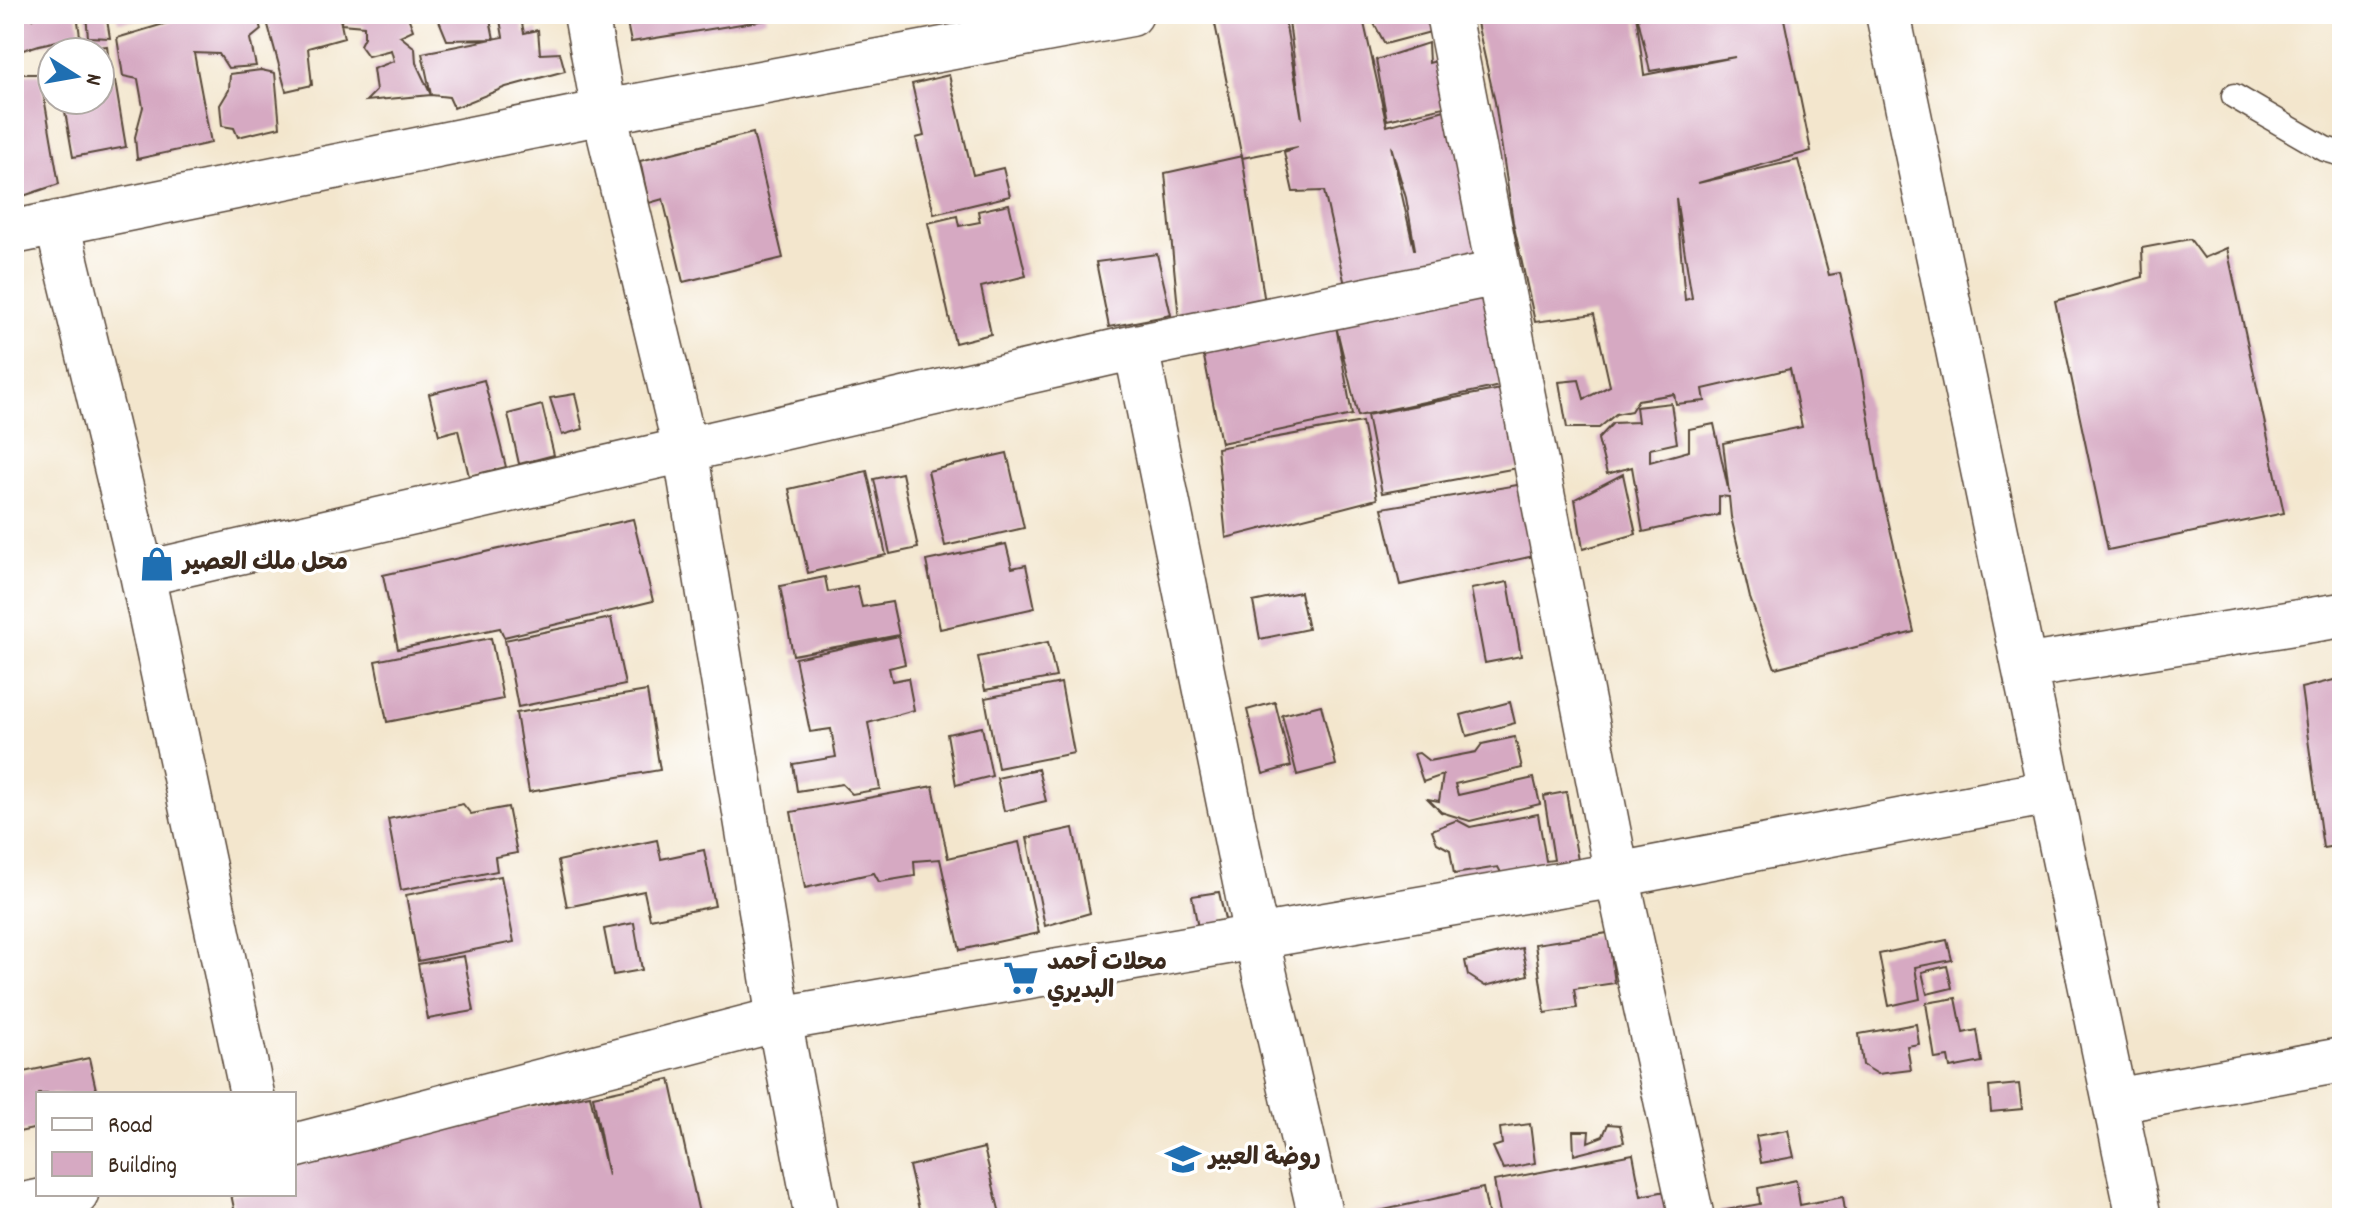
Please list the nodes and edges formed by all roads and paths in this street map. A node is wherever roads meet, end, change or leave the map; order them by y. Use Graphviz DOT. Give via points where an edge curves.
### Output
graph roads {
  1 [pos="586,14"];
  2 [pos="1131,14"];
  3 [pos="1448,14"];
  4 [pos="1888,14"];
  5 [pos="2234,96"];
  6 [pos="604,112"];
  7 [pos="2342,154"];
  8 [pos="57,223"];
  9 [pos="14,232"];
  10 [pos="1498,273"];
  11 [pos="1136,347"];
  12 [pos="685,448"];
  13 [pos="142,574"];
  14 [pos="2342,615"];
  15 [pos="2024,667"];
  16 [pos="2050,792"];
  17 [pos="1617,875"];
  18 [pos="1256,936"];
  19 [pos="779,1019"];
  20 [pos="2342,1060"];
  21 [pos="252,1092"];
  22 [pos="2115,1101"];
  23 [pos="296,1145"];
  24 [pos="66,1196"];
  25 [pos="14,1207"];
  26 [pos="817,1218"];
  27 [pos="1321,1218"];
  28 [pos="1692,1218"];
  29 [pos="2139,1218"];
  1 -- 6 [label="street"];
  2 -- 6 [label="street"];
  3 -- 10 [label="street"];
  4 -- 15 [label="street"];
  5 -- 7 [label="lane"];
  6 -- 8 [label="street"];
  6 -- 12 [label="street"];
  8 -- 9 [label="street"];
  8 -- 13 [label="street"];
  10 -- 11 [label="street"];
  10 -- 17 [label="street"];
  11 -- 12 [label="street"];
  11 -- 18 [label="street"];
  12 -- 13 [label="street"];
  12 -- 19 [label="street"];
  13 -- 21 [label="street"];
  14 -- 15 [label="street"];
  15 -- 16 [label="street"];
  16 -- 17 [label="street"];
  16 -- 22 [label="street"];
  17 -- 18 [label="street"];
  17 -- 28 [label="street"];
  18 -- 19 [label="street"];
  18 -- 27 [label="street"];
  19 -- 23 [label="street"];
  19 -- 26 [label="street"];
  20 -- 22 [label="street"];
  22 -- 29 [label="street"];
  24 -- 25 [label="street"];
}
